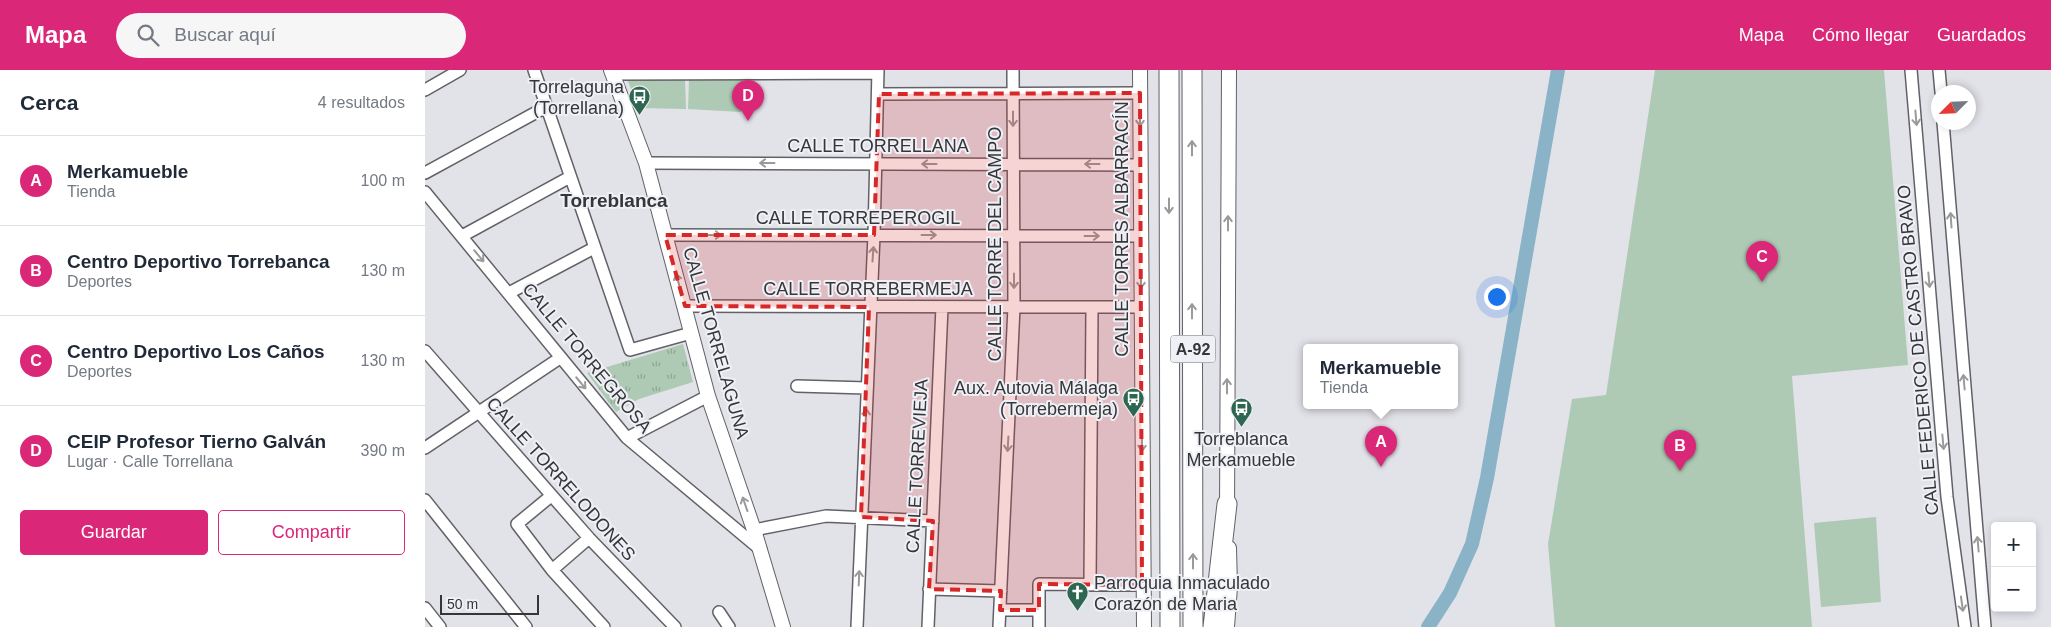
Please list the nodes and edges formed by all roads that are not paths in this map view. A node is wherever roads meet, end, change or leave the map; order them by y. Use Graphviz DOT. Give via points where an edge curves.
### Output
graph roads {
  1 [pos="460,70"];
  2 [pos="534,70"];
  3 [pos="1013,70"];
  4 [pos="1140,70"];
  5 [pos="1169,70"];
  6 [pos="1192,70"];
  7 [pos="1229,70"];
  8 [pos="1911,70"];
  9 [pos="1939,70"];
  10 [pos="878,71"];
  11 [pos="612,72"];
  12 [pos="1940,85"];
  13 [pos="425,90"];
  14 [pos="1013,93"];
  15 [pos="1140,93"];
  16 [pos="879,94"];
  17 [pos="546,107"];
  18 [pos="1944,130"];
  19 [pos="646,163"];
  20 [pos="876,163"];
  21 [pos="1014,164"];
  22 [pos="1141,165"];
  23 [pos="425,173"];
  24 [pos="570,177"];
  25 [pos="425,192"];
  26 [pos="665,235"];
  27 [pos="874,235"];
  28 [pos="1014,235"];
  29 [pos="462,236"];
  30 [pos="1140,236"];
  31 [pos="594,248"];
  32 [pos="509,293"];
  33 [pos="685,306"];
  34 [pos="869,307"];
  35 [pos="942,307"];
  36 [pos="1015,307"];
  37 [pos="1092,307"];
  38 [pos="1141,308"];
  39 [pos="691,333"];
  40 [pos="425,351"];
  41 [pos="560,358"];
  42 [pos="797,386"];
  43 [pos="867,388"];
  44 [pos="708,396"];
  45 [pos="477,411"];
  46 [pos="627,438"];
  47 [pos="425,448"];
  48 [pos="551,496"];
  49 [pos="425,500"];
  50 [pos="1227,504"];
  51 [pos="861,517"];
  52 [pos="933,521"];
  53 [pos="1170,527"];
  54 [pos="754,530"];
  55 [pos="589,538"];
  56 [pos="761,550"];
  57 [pos="552,570"];
  58 [pos="1090,585"];
  59 [pos="1143,585"];
  60 [pos="929,589"];
  61 [pos="1001,591"];
  62 [pos="425,608"];
  63 [pos="1000,610"];
  64 [pos="1039,610"];
  65 [pos="719,612"];
  66 [pos="440,627"];
  67 [pos="526,627"];
  68 [pos="604,627"];
  69 [pos="675,627"];
  70 [pos="729,627"];
  71 [pos="783,627"];
  72 [pos="857,627"];
  73 [pos="928,627"];
  74 [pos="999,627"];
  75 [pos="1039,627"];
  76 [pos="1145,627"];
  77 [pos="1157,627"];
  78 [pos="1170,627"];
  79 [pos="1193,627"];
  80 [pos="1213,627"];
  81 [pos="1227,627"];
  82 [pos="1965,627"];
  83 [pos="1985,627"];
  1 -- 13 [label="street"];
  2 -- 17 [label="street"];
  3 -- 14 [label="street, CALLE TORRE DEL CAMPO"];
  4 -- 15 [label="street, CALLE TORRES ALBARRACÍN"];
  5 -- 53 [label="highway, A-92, one-way"];
  79 -- 6 [label="highway, A-92, one-way"];
  50 -- 7 [label="street, one-way"];
  8 -- 82 [label="street, CALLE FEDERICO DE CASTRO BRAVO, one-way" via="1947,497"];
  9 -- 12 [label="street"];
  10 -- 11 [label="street"];
  10 -- 16 [label="street"];
  11 -- 19 [label="street, CALLE TORRELAGUNA"];
  14 -- 15 [label="street"];
  14 -- 16 [label="street"];
  14 -- 21 [label="street, CALLE TORRE DEL CAMPO, one-way"];
  15 -- 22 [label="street, CALLE TORRES ALBARRACÍN, one-way"];
  16 -- 20 [label="street"];
  17 -- 23 [label="street"];
  17 -- 24 [label="street"];
  83 -- 18 [label="street, one-way"];
  20 -- 19 [label="street, CALLE TORRELLANA, one-way"];
  19 -- 26 [label="street, CALLE TORRELAGUNA"];
  21 -- 20 [label="street, CALLE TORRELLANA, one-way"];
  20 -- 27 [label="street"];
  22 -- 21 [label="street, CALLE TORRELLANA, one-way"];
  21 -- 28 [label="street, CALLE TORRE DEL CAMPO"];
  22 -- 30 [label="street, CALLE TORRES ALBARRACÍN"];
  24 -- 29 [label="street"];
  24 -- 31 [label="street"];
  25 -- 29 [label="street, CALLE TORREGROSA"];
  26 -- 27 [label="street, CALLE TORREPEROGIL, one-way"];
  33 -- 26 [label="street, CALLE TORRELAGUNA, one-way"];
  27 -- 28 [label="street, CALLE TORREPEROGIL, one-way"];
  34 -- 27 [label="street, one-way"];
  28 -- 30 [label="street, CALLE TORREPEROGIL, one-way"];
  28 -- 36 [label="street, CALLE TORRE DEL CAMPO, one-way"];
  29 -- 32 [label="street, CALLE TORREGROSA, one-way"];
  30 -- 38 [label="street, CALLE TORRES ALBARRACÍN, one-way"];
  31 -- 32 [label="street"];
  31 -- 39 [label="street" via="630,350"];
  32 -- 41 [label="street, CALLE TORREGROSA"];
  33 -- 34 [label="street, CALLE TORREBERMEJA"];
  33 -- 39 [label="street, CALLE TORRELAGUNA"];
  34 -- 35 [label="street, CALLE TORREBERMEJA"];
  34 -- 43 [label="street"];
  35 -- 36 [label="street, CALLE TORREBERMEJA"];
  35 -- 52 [label="street, CALLE TORREVIEJA"];
  36 -- 37 [label="street, CALLE TORREBERMEJA"];
  36 -- 61 [label="street, CALLE TORRE DEL CAMPO, one-way"];
  37 -- 38 [label="street, CALLE TORREBERMEJA"];
  37 -- 58 [label="street"];
  38 -- 59 [label="street, CALLE TORRES ALBARRACÍN, one-way"];
  39 -- 44 [label="street, CALLE TORRELAGUNA"];
  40 -- 45 [label="street, CALLE TORRELODONES"];
  41 -- 45 [label="street"];
  41 -- 46 [label="street, CALLE TORREGROSA, one-way"];
  42 -- 43 [label="street"];
  51 -- 43 [label="street, one-way"];
  44 -- 46 [label="street"];
  54 -- 44 [label="street, CALLE TORRELAGUNA, one-way"];
  45 -- 47 [label="street"];
  45 -- 48 [label="street, CALLE TORRELODONES"];
  46 -- 56 [label="street, CALLE TORREGROSA"];
  48 -- 55 [label="street, CALLE TORRELODONES"];
  48 -- 57 [label="street" via="517,524"];
  49 -- 67 [label="street"];
  50 -- 80 [label="highway"];
  50 -- 81 [label="street" via="1230,587"];
  51 -- 52 [label="street"];
  51 -- 54 [label="street" via="826,516"];
  72 -- 51 [label="street, one-way"];
  52 -- 60 [label="street, CALLE TORREVIEJA"];
  53 -- 77 [label="highway"];
  53 -- 78 [label="highway, A-92"];
  54 -- 56 [label="street, CALLE TORRELAGUNA"];
  55 -- 57 [label="street"];
  55 -- 69 [label="street, CALLE TORRELODONES"];
  56 -- 71 [label="street, CALLE TORRELAGUNA"];
  57 -- 68 [label="street"];
  58 -- 59 [label="street"];
  58 -- 64 [label="street" via="1039,584"];
  59 -- 76 [label="street, CALLE TORRES ALBARRACÍN"];
  60 -- 61 [label="street"];
  60 -- 73 [label="street, CALLE TORREVIEJA"];
  61 -- 63 [label="street, CALLE TORRE DEL CAMPO"];
  62 -- 66 [label="street"];
  63 -- 64 [label="street"];
  63 -- 74 [label="street, CALLE TORRE DEL CAMPO"];
  64 -- 75 [label="street"];
  65 -- 70 [label="street"];
}
